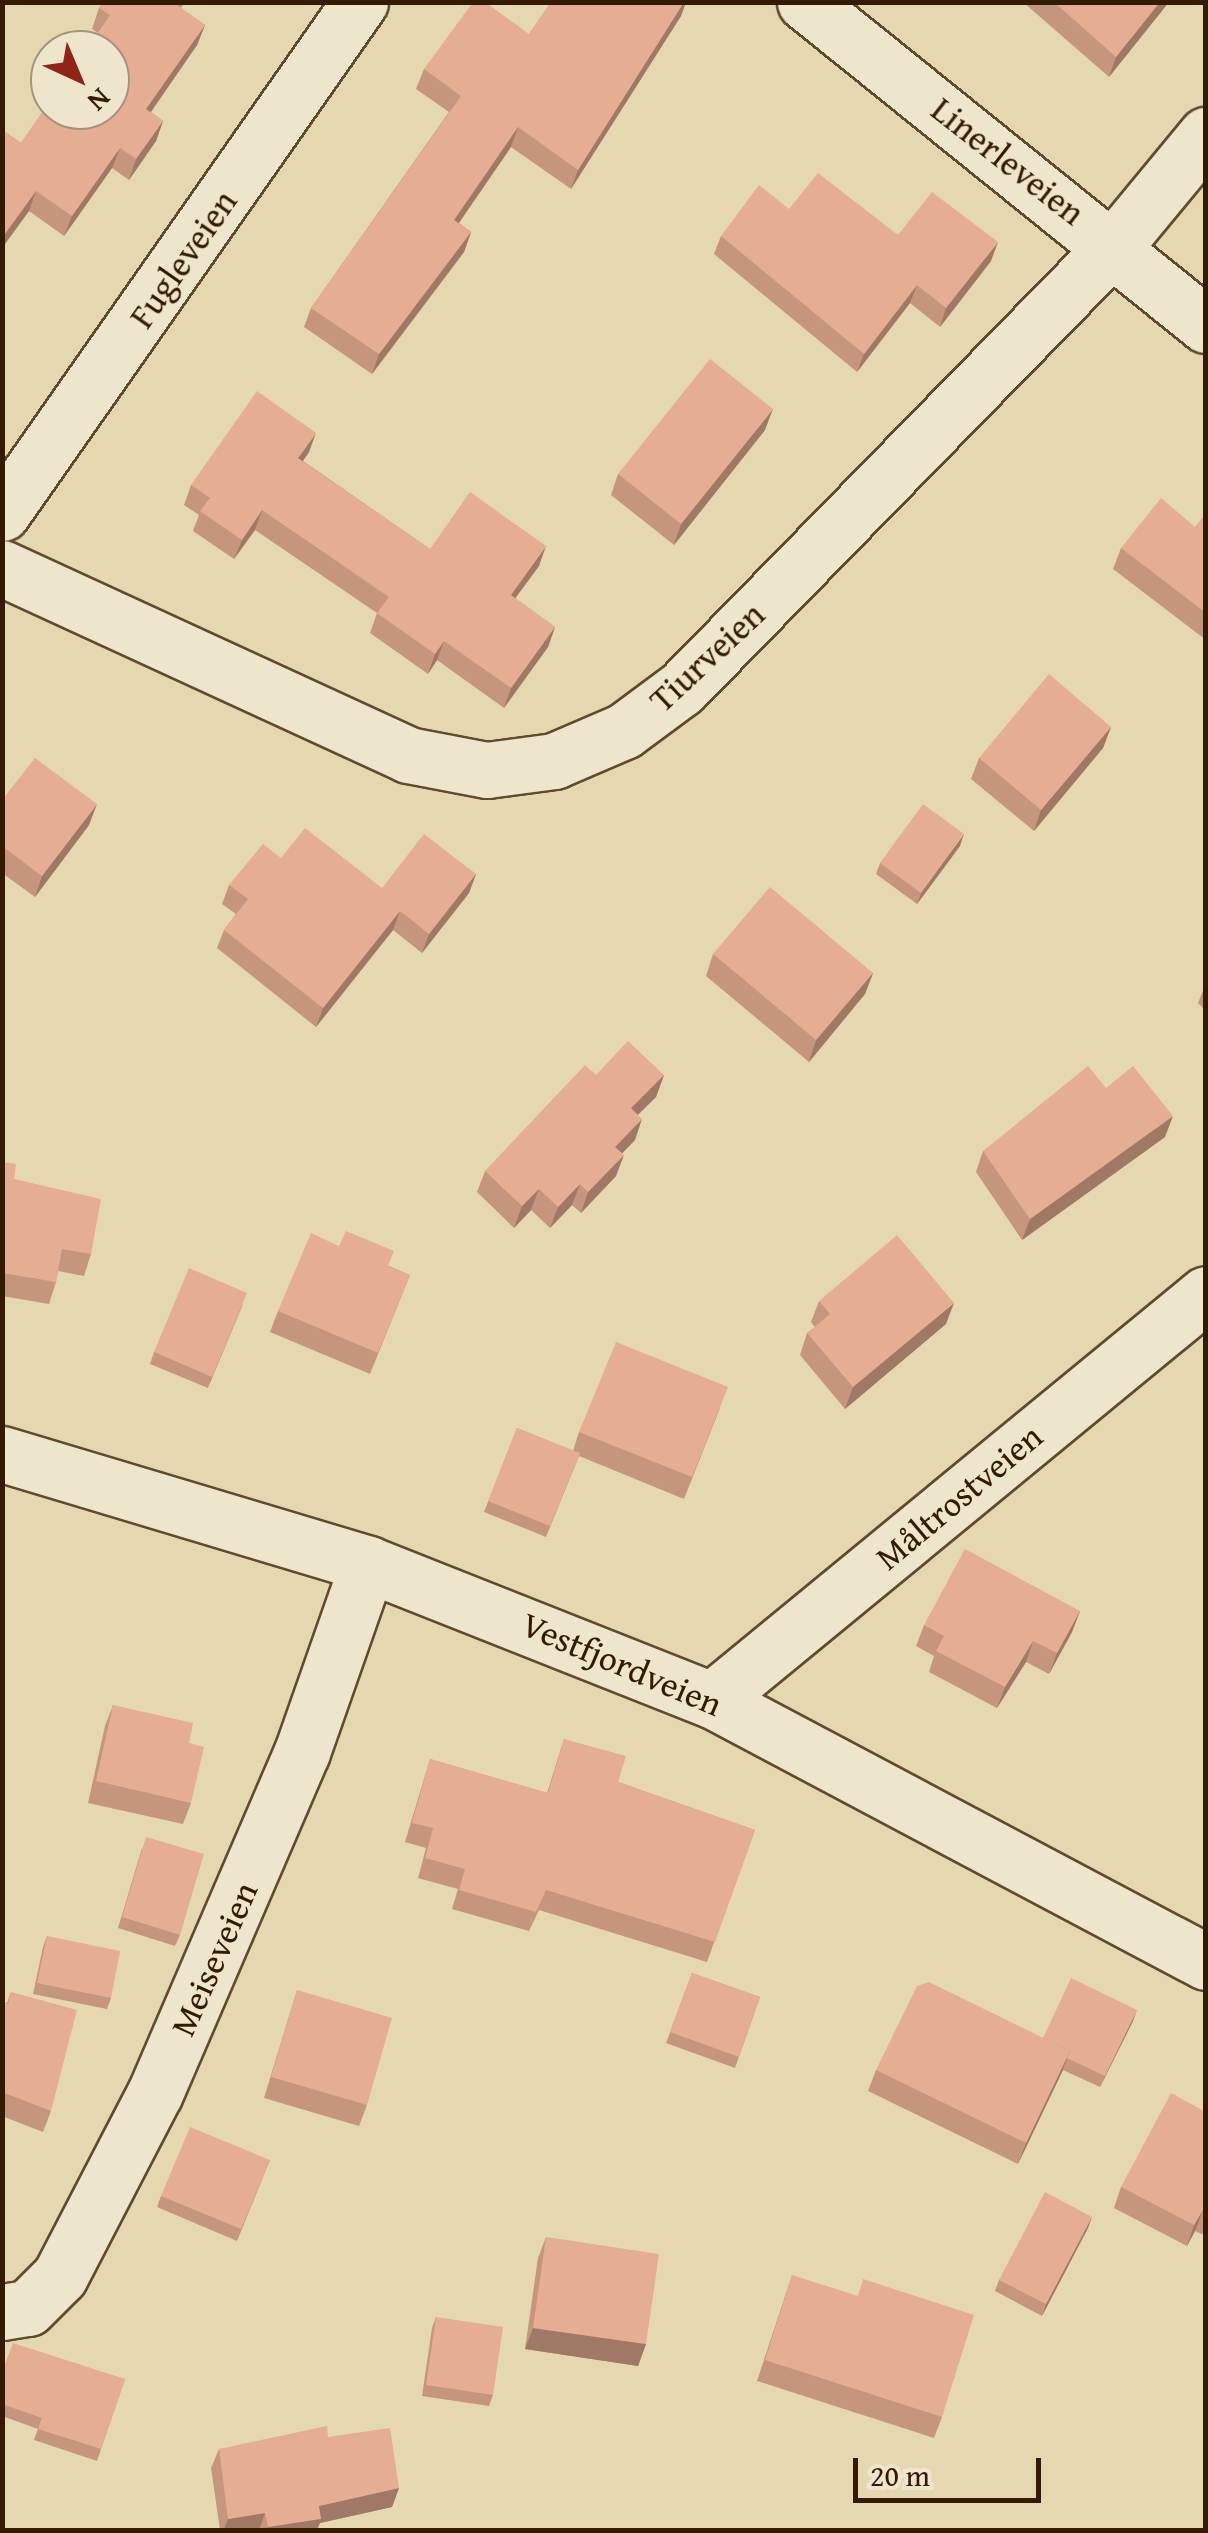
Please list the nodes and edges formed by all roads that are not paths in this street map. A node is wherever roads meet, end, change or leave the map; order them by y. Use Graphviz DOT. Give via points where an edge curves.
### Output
graph roads {
  1 [pos="360,2"];
  2 [pos="806,2"];
  3 [pos="1206,135"];
  4 [pos="1115,244"];
  5 [pos="1206,325"];
  6 [pos="2,513"];
  7 [pos="2,568"];
  8 [pos="1206,1294"];
  9 [pos="2,1454"];
  10 [pos="368,1564"];
  11 [pos="712,1700"];
  12 [pos="1206,1962"];
  13 [pos="2,2312"];
  1 -- 6 [label="street, Fugleveien"];
  2 -- 4 [label="street, Linerleveien"];
  3 -- 4 [label="street, Tiurveien"];
  4 -- 5 [label="street, Linerleveien"];
  4 -- 7 [label="street, Tiurveien" via="682,688 624,730 554,761 488,770 408,755"];
  8 -- 11 [label="street, Måltrostveien"];
  9 -- 10 [label="street, Vestfjordveien"];
  10 -- 11 [label="street, Vestfjordveien"];
  10 -- 13 [label="street, Meiseveien" via="302,1752 154,2093 60,2276 28,2308"];
  11 -- 12 [label="street, Vestfjordveien"];
}
